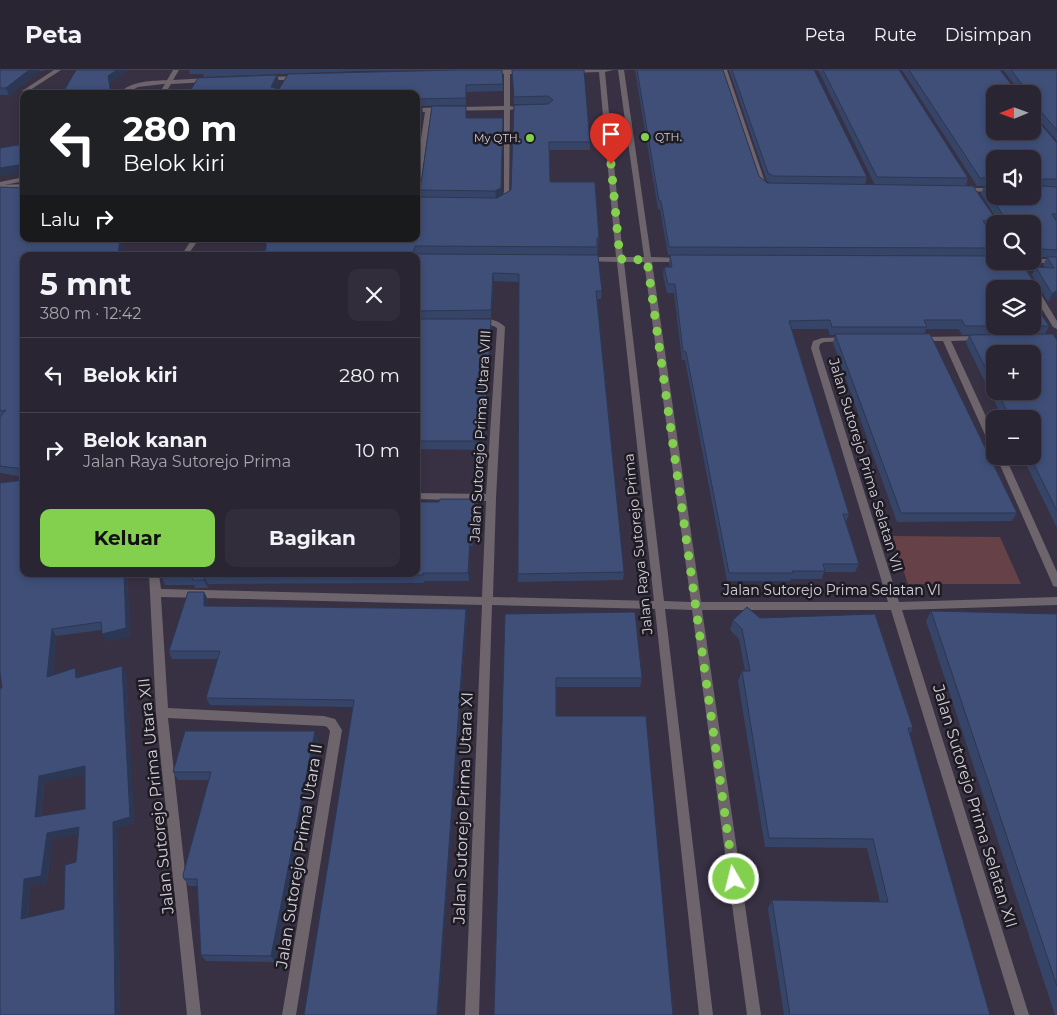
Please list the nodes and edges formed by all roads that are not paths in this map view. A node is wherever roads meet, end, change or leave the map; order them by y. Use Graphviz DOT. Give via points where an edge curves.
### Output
graph roads {
  1 [pos="58,70"];
  2 [pos="176,70"];
  3 [pos="602,70"];
  4 [pos="610,70"];
  5 [pos="621,70"];
  6 [pos="724,70"];
  7 [pos="568,71"];
  8 [pos="480,72"];
  9 [pos="507,72"];
  10 [pos="533,72"];
  11 [pos="303,78"];
  12 [pos="255,79"];
  13 [pos="285,79"];
  14 [pos="216,80"];
  15 [pos="170,82"];
  16 [pos="281,86"];
  17 [pos="28,90"];
  18 [pos="126,90"];
  19 [pos="165,90"];
  20 [pos="508,108"];
  21 [pos="518,108"];
  22 [pos="420,110"];
  23 [pos="428,110"];
  24 [pos="420,168"];
  25 [pos="20,180"];
  26 [pos="970,182"];
  27 [pos="0,186"];
  28 [pos="20,186"];
  29 [pos="777,189"];
  30 [pos="956,190"];
  31 [pos="975,190"];
  32 [pos="986,190"];
  33 [pos="980,198"];
  34 [pos="420,201"];
  35 [pos="425,201"];
  36 [pos="488,202"];
  37 [pos="581,258"];
  38 [pos="620,259"];
  39 [pos="647,260"];
  40 [pos="696,260"];
  41 [pos="1041,261"];
  42 [pos="1057,261"];
  43 [pos="1022,270"];
  44 [pos="464,322"];
  45 [pos="1057,327"];
  46 [pos="992,338"];
  47 [pos="857,339"];
  48 [pos="907,339"];
  49 [pos="946,339"];
  50 [pos="986,426"];
  51 [pos="1004,465"];
  52 [pos="420,496"];
  53 [pos="490,498"];
  54 [pos="154,577"];
  55 [pos="1057,583"];
  56 [pos="156,593"];
  57 [pos="1057,601"];
  58 [pos="486,602"];
  59 [pos="659,605"];
  60 [pos="695,606"];
  61 [pos="896,606"];
  62 [pos="162,713"];
  63 [pos="194,1015"];
  64 [pos="289,1015"];
  65 [pos="472,1015"];
  66 [pos="706,1015"];
  67 [pos="754,1015"];
  68 [pos="1022,1015"];
  1 -- 17 [label="street"];
  2 -- 15 [label="street"];
  3 -- 4 [label="street"];
  3 -- 7 [label="street"];
  3 -- 38 [label="street, Jalan Raya Sutorejo Prima"];
  5 -- 39 [label="street"];
  6 -- 29 [label="street" via="762,183"];
  8 -- 9 [label="street"];
  9 -- 10 [label="street"];
  9 -- 20 [label="street"];
  11 -- 13 [label="street"];
  12 -- 13 [label="street"];
  13 -- 16 [label="street"];
  14 -- 15 [label="street"];
  15 -- 18 [label="street"];
  15 -- 19 [label="street"];
  20 -- 21 [label="street"];
  20 -- 23 [label="street"];
  20 -- 36 [label="street" via="506,198"];
  22 -- 23 [label="street"];
  23 -- 24 [label="street"];
  25 -- 27 [label="street"];
  26 -- 31 [label="street"];
  27 -- 28 [label="street"];
  30 -- 31 [label="street"];
  31 -- 32 [label="street"];
  31 -- 33 [label="street"];
  34 -- 35 [label="street"];
  37 -- 38 [label="street"];
  38 -- 39 [label="street"];
  38 -- 59 [label="street, Jalan Raya Sutorejo Prima"];
  39 -- 40 [label="street"];
  39 -- 60 [label="street"];
  41 -- 42 [label="street"];
  43 -- 45 [label="street"];
  44 -- 53 [label="street, Jalan Sutorejo Prima Utara VIII" via="494,322 501,327"];
  46 -- 49 [label="street"];
  47 -- 61 [label="street, Jalan Sutorejo Prima Selatan VII" via="822,340 816,343 815,348"];
  48 -- 49 [label="street"];
  49 -- 50 [label="street"];
  51 -- 55 [label="street"];
  52 -- 53 [label="street"];
  53 -- 58 [label="street, Jalan Sutorejo Prima Utara VIII"];
  54 -- 56 [label="street, Jalan Sutorejo Prima Utara XII"];
  56 -- 58 [label="street, Jalan Sutorejo Prima Selatan VI"];
  56 -- 62 [label="street, Jalan Sutorejo Prima Utara XII"];
  57 -- 61 [label="street, Jalan Sutorejo Prima Selatan VI"];
  58 -- 59 [label="street, Jalan Sutorejo Prima Selatan VI"];
  58 -- 65 [label="street, Jalan Sutorejo Prima Utara XI"];
  59 -- 60 [label="street, Jalan Sutorejo Prima Selatan VI"];
  59 -- 66 [label="street, Jalan Raya Sutorejo Prima"];
  60 -- 61 [label="street, Jalan Sutorejo Prima Selatan VI"];
  60 -- 67 [label="street"];
  61 -- 68 [label="street, Jalan Sutorejo Prima Selatan XII"];
  62 -- 63 [label="street, Jalan Sutorejo Prima Utara XII"];
  62 -- 64 [label="street, Jalan Sutorejo Prima Utara II" via="324,721 331,723 336,730"];
}
